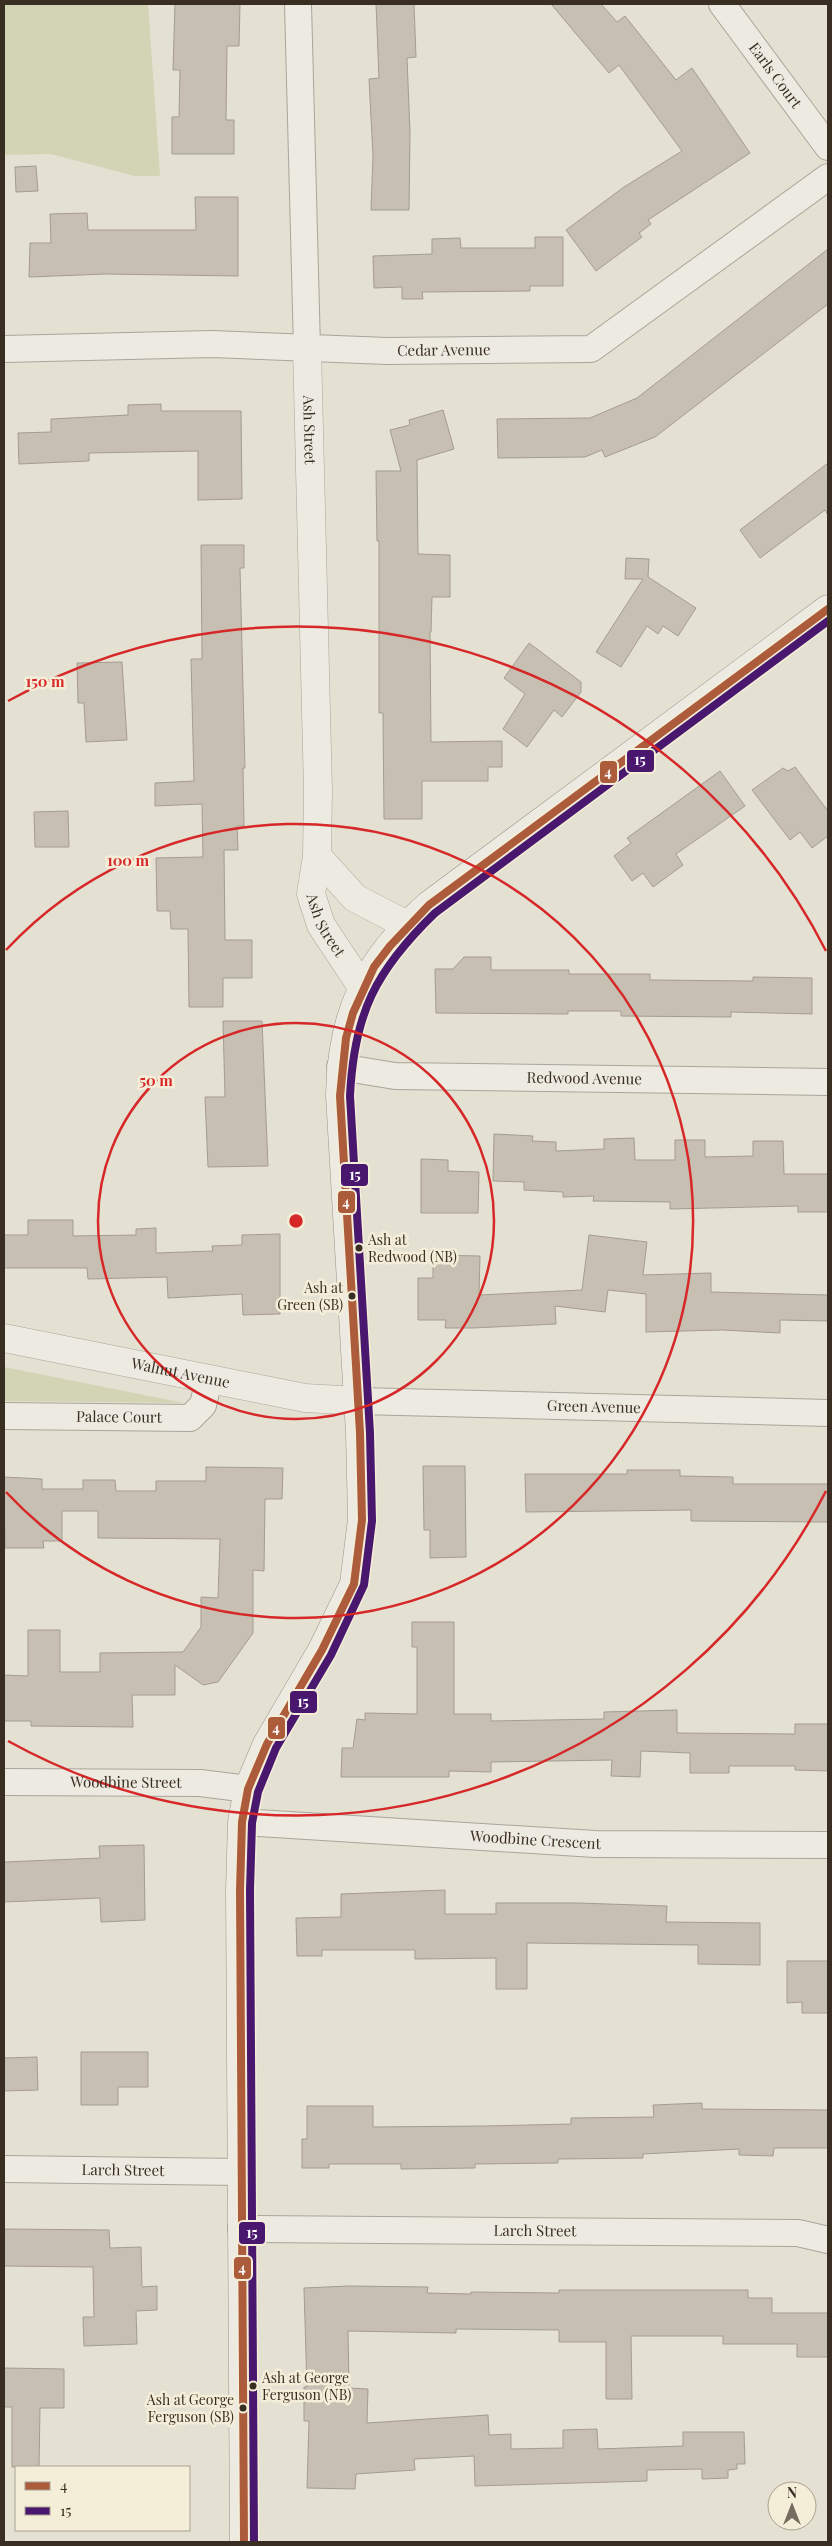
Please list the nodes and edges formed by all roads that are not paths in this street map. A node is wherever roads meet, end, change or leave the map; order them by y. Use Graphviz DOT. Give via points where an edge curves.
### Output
graph roads {
  1 [pos="298,4"];
  2 [pos="722,4"];
  3 [pos="828,147"];
  4 [pos="828,177"];
  5 [pos="307,348"];
  6 [pos="4,349"];
  7 [pos="828,609"];
  8 [pos="317,856"];
  9 [pos="407,925"];
  10 [pos="362,988"];
  11 [pos="340,1067"];
  12 [pos="828,1082"];
  13 [pos="4,1338"];
  14 [pos="208,1379"];
  15 [pos="359,1401"];
  16 [pos="828,1413"];
  17 [pos="4,1416"];
  18 [pos="4,1782"];
  19 [pos="248,1789"];
  20 [pos="242,1822"];
  21 [pos="828,1846"];
  22 [pos="4,2169"];
  23 [pos="241,2172"];
  24 [pos="241,2229"];
  25 [pos="828,2240"];
  26 [pos="244,2542"];
  1 -- 5 [label="street, Ash Street"];
  2 -- 3 [label="street, Earls Court"];
  4 -- 5 [label="street, Cedar Avenue" via="592,349 387,352"];
  5 -- 6 [label="street, Cedar Avenue" via="212,344"];
  5 -- 8 [label="main road, Ash Street"];
  7 -- 9 [label="main road" via="429,905"];
  8 -- 9 [label="main road, Ash Street" via="355,898"];
  8 -- 10 [label="main road, Ash Street" via="311,894 321,925"];
  9 -- 10 [label="main road" via="380,958"];
  10 -- 11 [label="main road" via="348,1024"];
  11 -- 12 [label="street, Redwood Avenue" via="395,1076"];
  11 -- 15 [label="main road"];
  13 -- 14 [label="main road, Walnut Avenue"];
  14 -- 15 [label="main road, Walnut Avenue" via="305,1398"];
  14 -- 17 [label="street, Palace Court" via="203,1405 190,1418"];
  15 -- 16 [label="street, Green Avenue"];
  15 -- 19 [label="main road" via="362,1520 354,1584 322,1650 267,1744"];
  18 -- 19 [label="street, Woodbine Street" via="200,1783"];
  19 -- 20 [label="main road"];
  20 -- 21 [label="street, Woodbine Crescent" via="595,1844"];
  20 -- 23 [label="main road"];
  22 -- 23 [label="street, Larch Street"];
  23 -- 24 [label="main road"];
  24 -- 25 [label="street, Larch Street" via="798,2233"];
  24 -- 26 [label="main road"];
}
